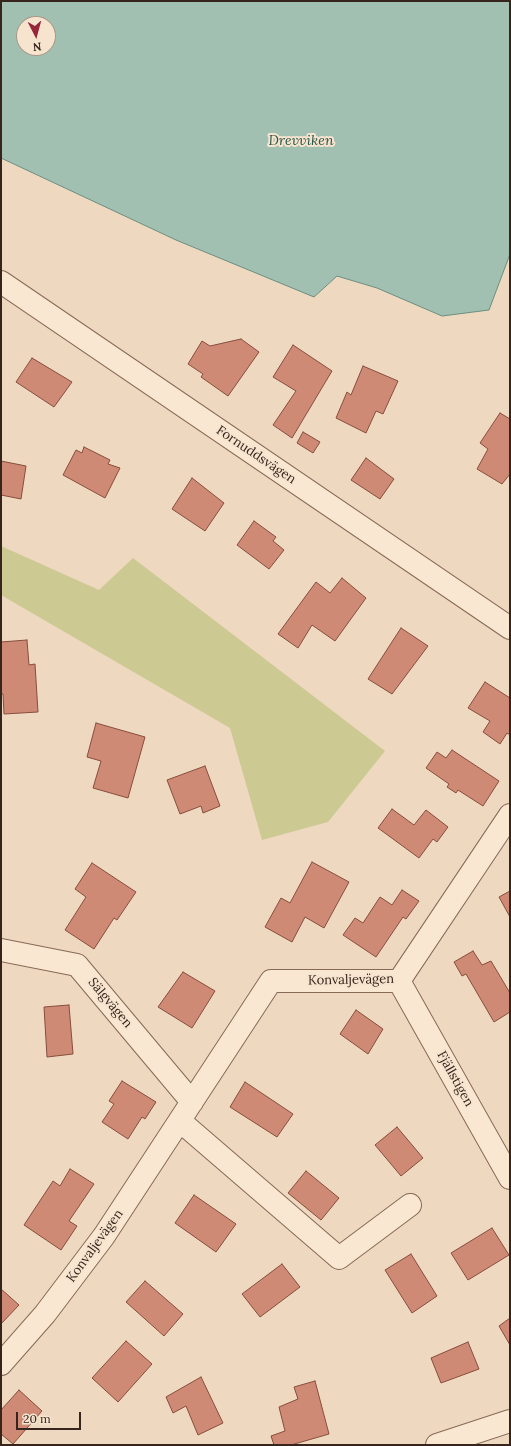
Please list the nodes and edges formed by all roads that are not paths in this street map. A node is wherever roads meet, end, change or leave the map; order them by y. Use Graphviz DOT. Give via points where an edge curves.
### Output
graph roads {
  1 [pos="1,282"];
  2 [pos="510,628"];
  3 [pos="510,815"];
  4 [pos="1,950"];
  5 [pos="399,981"];
  6 [pos="192,1102"];
  7 [pos="180,1120"];
  8 [pos="510,1178"];
  9 [pos="410,1205"];
  10 [pos="1,1364"];
  11 [pos="510,1421"];
  12 [pos="437,1445"];
  1 -- 2 [label="street, Fornuddsvägen"];
  3 -- 5 [label="street, Konvaljevägen"];
  4 -- 6 [label="street, Sälgvägen" via="77,964"];
  5 -- 6 [label="street, Konvaljevägen" via="271,981"];
  5 -- 8 [label="street, Fjällstigen"];
  6 -- 7 [label="street, Konvaljevägen"];
  7 -- 9 [label="street" via="339,1258"];
  7 -- 10 [label="street, Konvaljevägen" via="104,1236 45,1314"];
  11 -- 12 [label="street"];
}
